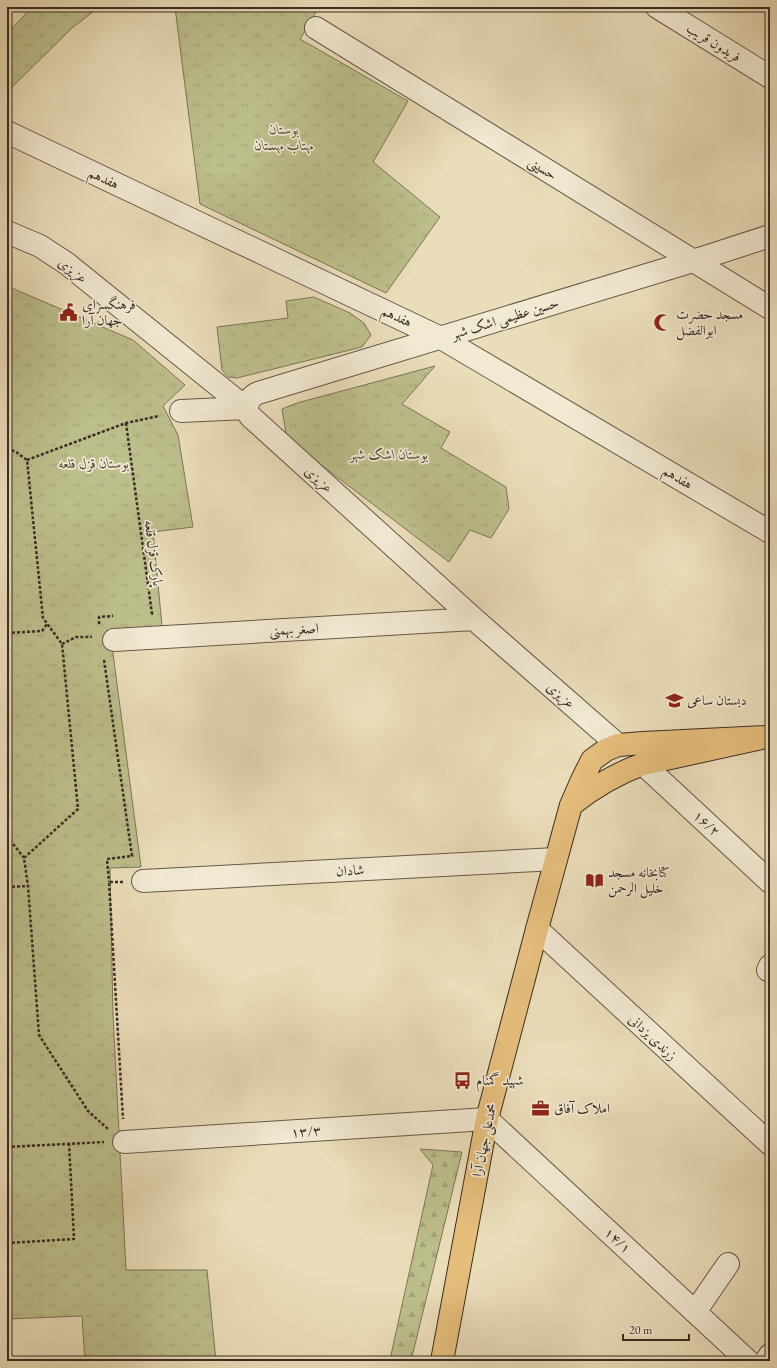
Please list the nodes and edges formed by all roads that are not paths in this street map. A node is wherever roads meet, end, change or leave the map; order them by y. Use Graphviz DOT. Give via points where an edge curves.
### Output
graph roads {
  1 [pos="657,7"];
  2 [pos="316,28"];
  3 [pos="770,77"];
  4 [pos="7,132"];
  5 [pos="7,232"];
  6 [pos="770,236"];
  7 [pos="693,261"];
  8 [pos="770,308"];
  9 [pos="441,338"];
  10 [pos="246,408"];
  11 [pos="181,411"];
  12 [pos="770,532"];
  13 [pos="474,619"];
  14 [pos="103,640"];
  15 [pos="768,736"];
  16 [pos="618,745"];
  17 [pos="643,764"];
  18 [pos="571,805"];
  19 [pos="556,859"];
  20 [pos="143,881"];
  21 [pos="770,882"];
  22 [pos="537,929"];
  23 [pos="487,1119"];
  24 [pos="124,1142"];
  25 [pos="770,1144"];
  26 [pos="728,1264"];
  27 [pos="695,1312"];
  28 [pos="770,1355"];
  29 [pos="442,1361"];
  30 [pos="748,1361"];
  31 [pos="766,1361"];
  1 -- 3 [label="street, فریدون قریب"];
  2 -- 7 [label="street, حسینی"];
  4 -- 9 [label="street, هفدهم"];
  5 -- 10 [label="street, عزیزی" via="40,246 66,263"];
  6 -- 7 [label="street, حسین عظیمی اشک شهر"];
  7 -- 8 [label="street, حسینی"];
  7 -- 9 [label="street, حسین عظیمی اشک شهر"];
  9 -- 10 [label="street, حسین عظیمی اشک شهر" via="258,393 253,395"];
  9 -- 12 [label="street, هفدهم"];
  10 -- 11 [label="street"];
  10 -- 13 [label="street, عزیزی" via="251,417"];
  13 -- 14 [label="street, اصغر بهمنی"];
  13 -- 16 [label="street, عزیزی"];
  15 -- 16 [label="main road"];
  15 -- 17 [label="main road"];
  16 -- 18 [label="main road, محمدعلی جهان آرا" via="592,760"];
  17 -- 18 [label="main road" via="612,776"];
  17 -- 21 [label="street, ۱۶/۲"];
  18 -- 19 [label="main road, محمدعلی جهان آرا"];
  19 -- 20 [label="street, شادان"];
  19 -- 22 [label="main road, محمدعلی جهان آرا"];
  22 -- 23 [label="main road, محمدعلی جهان آرا"];
  22 -- 25 [label="street, زرندی یزدانی"];
  23 -- 24 [label="street, ۱۳/۳"];
  23 -- 27 [label="street, ۱۴/۱"];
  23 -- 29 [label="main road, محمدعلی جهان آرا"];
  26 -- 27 [label="street"];
  27 -- 30 [label="street, ۱۴/۱"];
  28 -- 31 [label="street"];
}
